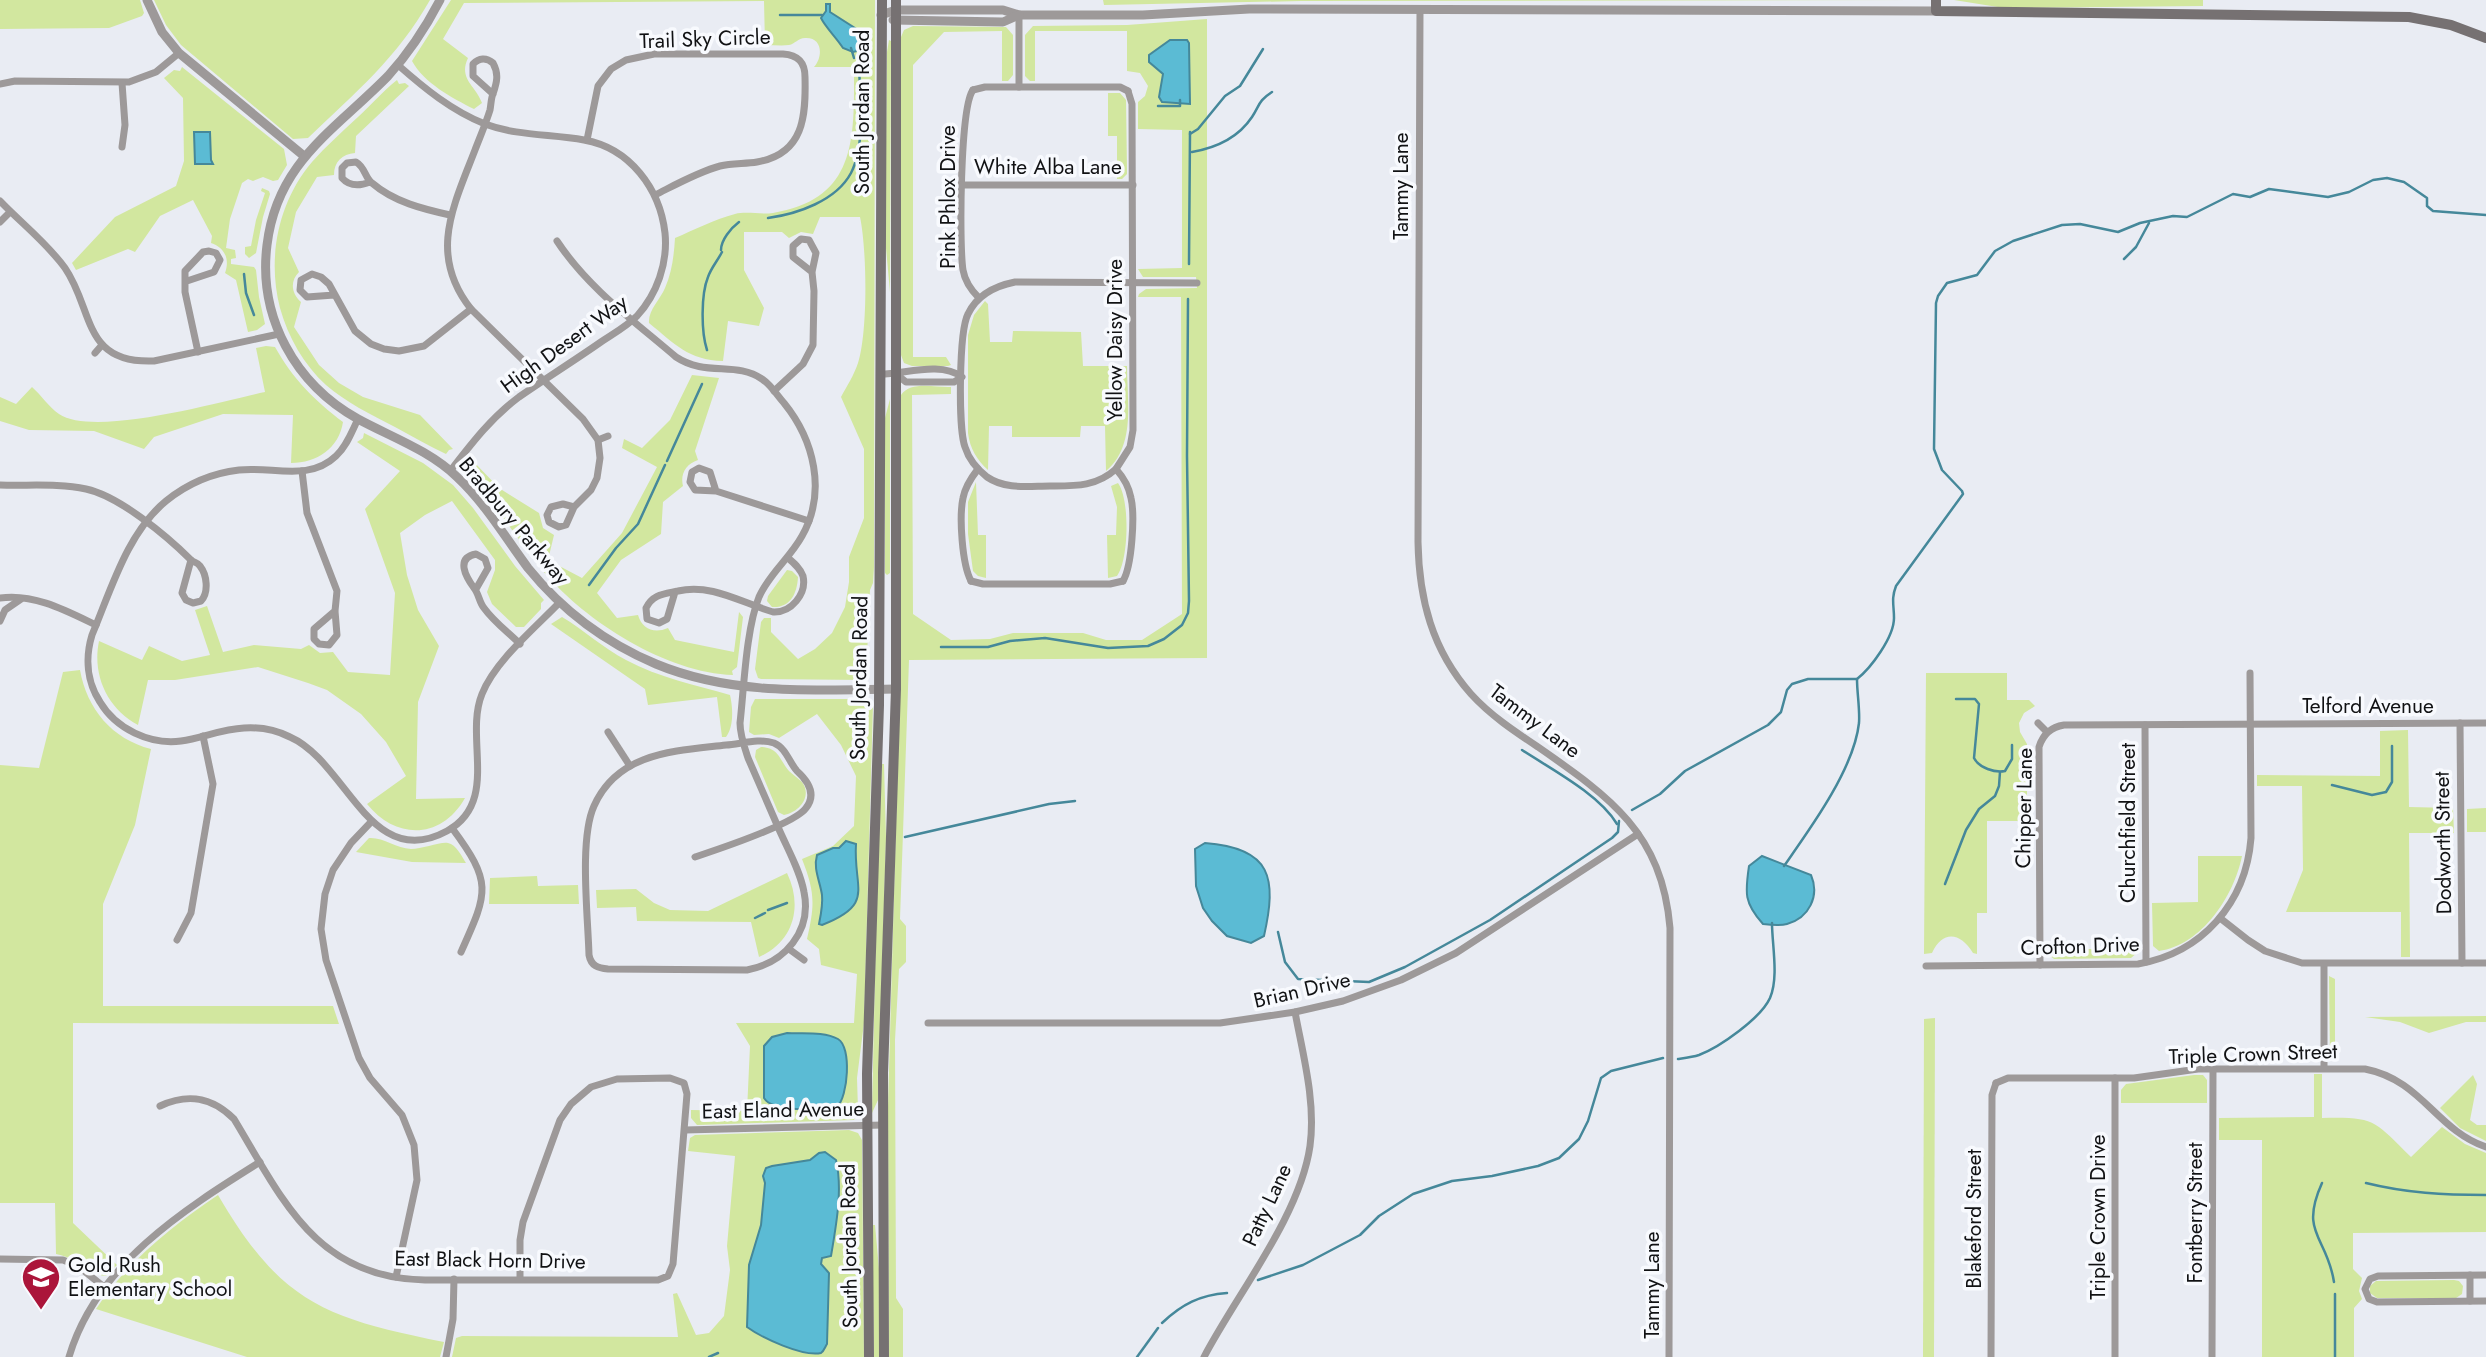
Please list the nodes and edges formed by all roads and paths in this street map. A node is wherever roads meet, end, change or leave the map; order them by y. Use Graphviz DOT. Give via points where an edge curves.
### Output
graph roads {
  1 [pos="146,0"];
  2 [pos="440,0"];
  3 [pos="881,0"];
  4 [pos="897,5"];
  5 [pos="1936,5"];
  6 [pos="1420,9"];
  7 [pos="881,15"];
  8 [pos="1019,15"];
  9 [pos="896,22"];
  10 [pos="2486,38"];
  11 [pos="807,53"];
  12 [pos="179,54"];
  13 [pos="801,60"];
  14 [pos="605,62"];
  15 [pos="398,65"];
  16 [pos="611,69"];
  17 [pos="122,83"];
  18 [pos="0,84"];
  19 [pos="1019,87"];
  20 [pos="493,94"];
  21 [pos="485,124"];
  22 [pos="587,140"];
  23 [pos="122,147"];
  24 [pos="304,156"];
  25 [pos="370,182"];
  26 [pos="962,185"];
  27 [pos="1133,185"];
  28 [pos="655,195"];
  29 [pos="0,201"];
  30 [pos="10,212"];
  31 [pos="450,215"];
  32 [pos="0,222"];
  33 [pos="556,241"];
  34 [pos="812,272"];
  35 [pos="187,281"];
  36 [pos="1133,283"];
  37 [pos="1196,283"];
  38 [pos="334,295"];
  39 [pos="979,298"];
  40 [pos="471,309"];
  41 [pos="633,320"];
  42 [pos="279,334"];
  43 [pos="102,345"];
  44 [pos="198,352"];
  45 [pos="95,353"];
  46 [pos="881,374"];
  47 [pos="896,374"];
  48 [pos="962,377"];
  49 [pos="544,381"];
  50 [pos="774,391"];
  51 [pos="358,419"];
  52 [pos="608,436"];
  53 [pos="598,440"];
  54 [pos="978,469"];
  55 [pos="1116,469"];
  56 [pos="451,470"];
  57 [pos="302,471"];
  58 [pos="0,485"];
  59 [pos="716,491"];
  60 [pos="574,507"];
  61 [pos="809,521"];
  62 [pos="145,523"];
  63 [pos="788,558"];
  64 [pos="191,560"];
  65 [pos="476,589"];
  66 [pos="675,592"];
  67 [pos="0,598"];
  68 [pos="22,599"];
  69 [pos="560,602"];
  70 [pos="756,606"];
  71 [pos="335,611"];
  72 [pos="0,621"];
  73 [pos="96,625"];
  74 [pos="520,644"];
  75 [pos="2250,673"];
  76 [pos="744,687"];
  77 [pos="880,689"];
  78 [pos="896,689"];
  79 [pos="2038,723"];
  80 [pos="2460,723"];
  81 [pos="2486,723"];
  82 [pos="2145,725"];
  83 [pos="2250,725"];
  84 [pos="608,732"];
  85 [pos="2047,732"];
  86 [pos="203,736"];
  87 [pos="744,743"];
  88 [pos="630,766"];
  89 [pos="371,822"];
  90 [pos="777,825"];
  91 [pos="452,828"];
  92 [pos="1638,834"];
  93 [pos="695,857"];
  94 [pos="2220,918"];
  95 [pos="177,940"];
  96 [pos="789,949"];
  97 [pos="461,952"];
  98 [pos="1953,954"];
  99 [pos="804,960"];
  100 [pos="2146,962"];
  101 [pos="2462,963"];
  102 [pos="2486,963"];
  103 [pos="2324,964"];
  104 [pos="2040,965"];
  105 [pos="1926,966"];
  106 [pos="1953,966"];
  107 [pos="1295,1012"];
  108 [pos="928,1023"];
  109 [pos="2325,1068"];
  110 [pos="2213,1069"];
  111 [pos="691,1077"];
  112 [pos="2116,1078"];
  113 [pos="1994,1080"];
  114 [pos="684,1083"];
  115 [pos="160,1106"];
  116 [pos="867,1125"];
  117 [pos="883,1125"];
  118 [pos="685,1130"];
  119 [pos="2486,1147"];
  120 [pos="260,1162"];
  121 [pos="0,1259"];
  122 [pos="2470,1275"];
  123 [pos="2486,1275"];
  124 [pos="396,1277"];
  125 [pos="454,1279"];
  126 [pos="520,1280"];
  127 [pos="104,1287"];
  128 [pos="2470,1301"];
  129 [pos="2486,1301"];
  130 [pos="70,1357"];
  131 [pos="446,1357"];
  132 [pos="869,1357"];
  133 [pos="884,1357"];
  134 [pos="1204,1357"];
  135 [pos="1669,1357"];
  136 [pos="1991,1357"];
  137 [pos="2115,1357"];
  138 [pos="2213,1357"];
  1 -- 12 [label="street"];
  2 -- 15 [label="street, Bradbury Parkway"];
  3 -- 7 [label="main road, South Jordan Road"];
  4 -- 7 [label="street"];
  4 -- 8 [label="street" via="1003,10"];
  4 -- 9 [label="main road, South Jordan Road"];
  5 -- 6 [label="street"];
  5 -- 10 [label="main road" via="2409,17"];
  6 -- 8 [label="street"];
  6 -- 92 [label="street, Tammy Lane" via="1418,542 1425,610 1444,657 1473,695 1502,722 1600,792"];
  7 -- 9 [label="street"];
  7 -- 46 [label="main road, South Jordan Road"];
  8 -- 9 [label="street" via="1003,22"];
  8 -- 19 [label="street"];
  9 -- 47 [label="main road, South Jordan Road"];
  11 -- 13 [label="street"];
  12 -- 17 [label="street" via="156,72"];
  12 -- 24 [label="street"];
  13 -- 16 [label="street, Trail Sky Circle" via="783,54 645,54"];
  13 -- 28 [label="street" via="806,112 799,134 787,148 768,160 717,167"];
  14 -- 16 [label="street"];
  15 -- 21 [label="street, High Desert Way" via="442,101"];
  15 -- 24 [label="street, Bradbury Parkway"];
  16 -- 22 [label="street" via="596,92"];
  17 -- 18 [label="street"];
  17 -- 23 [label="street"];
  19 -- 26 [label="street, Pink Phlox Drive" via="971,88"];
  19 -- 27 [label="street, Yellow Daisy Drive" via="1131,88"];
  20 -- 20 [label="street" via="495,67 489,60 479,60 473,64 473,76"];
  20 -- 21 [label="street"];
  21 -- 22 [label="street, High Desert Way" via="529,135"];
  21 -- 31 [label="street"];
  22 -- 28 [label="street, High Desert Way" via="624,158"];
  24 -- 42 [label="street, Bradbury Parkway" via="278,200 266,246 266,288"];
  25 -- 31 [label="street" via="405,202"];
  26 -- 27 [label="street, White Alba Lane"];
  26 -- 39 [label="street, Pink Phlox Drive" via="963,268 968,286"];
  27 -- 36 [label="street, Yellow Daisy Drive"];
  28 -- 41 [label="street, High Desert Way" via="664,228 663,266 653,293"];
  29 -- 30 [label="street"];
  30 -- 32 [label="street"];
  30 -- 43 [label="street" via="67,271 90,328"];
  31 -- 40 [label="street" via="448,259 457,289"];
  33 -- 41 [label="street" via="594,287"];
  34 -- 34 [label="street" via="814,247 809,240 800,239 793,246 793,257"];
  34 -- 50 [label="street" via="813,345 803,364"];
  35 -- 35 [label="street" via="214,272 220,264 216,253 199,254 187,268"];
  35 -- 44 [label="street" via="184,292"];
  36 -- 37 [label="street"];
  36 -- 39 [label="street" via="1015,282"];
  36 -- 55 [label="street, Yellow Daisy Drive" via="1132,435 1126,457"];
  38 -- 38 [label="street" via="317,274 301,280 300,290 307,297"];
  38 -- 40 [label="street" via="355,331 371,344 391,351 424,346"];
  39 -- 48 [label="street" via="963,328"];
  40 -- 49 [label="street"];
  41 -- 49 [label="street, High Desert Way"];
  41 -- 50 [label="street" via="688,364 747,372"];
  42 -- 44 [label="street"];
  42 -- 51 [label="street, Bradbury Parkway" via="311,383"];
  43 -- 44 [label="street" via="124,358 145,362"];
  43 -- 45 [label="street"];
  46 -- 47 [label="street"];
  46 -- 77 [label="main road, South Jordan Road"];
  47 -- 48 [label="street" via="953,370"];
  47 -- 48 [label="street" via="906,382 954,382"];
  47 -- 78 [label="main road, South Jordan Road"];
  48 -- 54 [label="street" via="962,437"];
  49 -- 53 [label="street"];
  49 -- 56 [label="street, High Desert Way" via="489,422"];
  50 -- 61 [label="street" via="798,423 811,453 815,484"];
  51 -- 56 [label="street, Bradbury Parkway"];
  51 -- 57 [label="street" via="336,456"];
  52 -- 53 [label="street"];
  53 -- 60 [label="street" via="597,478"];
  54 -- 55 [label="street" via="995,481 1018,486 1086,485"];
  54 -- 55 [label="street" via="966,487 962,506 969,583 1110,584 1125,583 1133,510 1128,488"];
  56 -- 69 [label="street, Bradbury Parkway"];
  57 -- 62 [label="street" via="217,474 180,491"];
  57 -- 71 [label="street" via="307,513 335,586"];
  58 -- 62 [label="street" via="85,489 108,497"];
  59 -- 61 [label="street"];
  61 -- 63 [label="street"];
  62 -- 64 [label="street"];
  62 -- 73 [label="street"];
  63 -- 70 [label="street" via="766,584"];
  63 -- 70 [label="street" via="803,578 796,603 779,612"];
  64 -- 64 [label="street" via="183,593 193,603 204,598 206,588 200,565"];
  65 -- 65 [label="street" via="488,568 485,559 476,554 463,565"];
  65 -- 74 [label="street" via="484,608"];
  66 -- 66 [label="street" via="649,603 647,619 664,622"];
  66 -- 70 [label="street" via="701,589"];
  67 -- 68 [label="street"];
  68 -- 72 [label="street" via="5,610"];
  68 -- 73 [label="street" via="51,605"];
  69 -- 74 [label="street"];
  69 -- 76 [label="street, Bradbury Parkway" via="602,635 649,661 689,676"];
  70 -- 76 [label="street"];
  71 -- 71 [label="street" via="314,629 319,644 330,645 335,638"];
  73 -- 86 [label="street" via="88,648 88,668 97,697 109,715 150,738 173,741"];
  74 -- 91 [label="street" via="482,694 476,716 478,786 468,812"];
  75 -- 83 [label="street, Crofton Drive"];
  76 -- 77 [label="street, Bradbury Parkway"];
  76 -- 87 [label="street" via="740,723"];
  77 -- 78 [label="street, Bradbury Parkway"];
  77 -- 116 [label="main road, South Jordan Road"];
  78 -- 117 [label="main road, South Jordan Road"];
  79 -- 85 [label="street"];
  80 -- 81 [label="street, Telford Avenue"];
  80 -- 83 [label="street, Telford Avenue"];
  80 -- 101 [label="street, Dodworth Street"];
  82 -- 83 [label="street, Chipper Lane"];
  82 -- 85 [label="street, Chipper Lane" via="2061,725"];
  82 -- 100 [label="street, Churchfield Street"];
  83 -- 94 [label="street, Crofton Drive" via="2250,846 2239,887"];
  84 -- 88 [label="street"];
  85 -- 104 [label="street, Chipper Lane" via="2039,751"];
  86 -- 89 [label="street" via="245,728 290,737 324,761"];
  86 -- 95 [label="street" via="213,784 191,913"];
  87 -- 88 [label="street" via="661,753"];
  87 -- 90 [label="street"];
  87 -- 90 [label="street" via="778,745 810,786 805,810"];
  88 -- 96 [label="street" via="600,794 587,826 590,965 747,970 773,961"];
  89 -- 91 [label="street" via="410,840"];
  89 -- 124 [label="street" via="333,870 324,894 321,929 324,953 363,1066 402,1115 414,1145 417,1180"];
  90 -- 93 [label="street"];
  90 -- 96 [label="street" via="806,900 802,924"];
  91 -- 97 [label="street" via="477,864 482,887 478,914"];
  92 -- 107 [label="street, Brian Drive" via="1439,961 1355,997"];
  92 -- 135 [label="street, Tammy Lane" via="1658,872 1670,928"];
  94 -- 100 [label="street, Crofton Drive" via="2187,947"];
  94 -- 103 [label="street" via="2265,951 2293,961"];
  96 -- 99 [label="street"];
  98 -- 106 [label="street"];
  100 -- 104 [label="street, Crofton Drive"];
  101 -- 102 [label="street"];
  101 -- 103 [label="street"];
  103 -- 109 [label="street"];
  104 -- 106 [label="street, Crofton Drive"];
  105 -- 106 [label="street, Crofton Drive"];
  107 -- 108 [label="street, Brian Drive" via="1202,1024"];
  107 -- 134 [label="street, Patty Lane" via="1311,1116 1305,1170 1279,1230"];
  109 -- 110 [label="street, Triple Crown Street"];
  109 -- 119 [label="street, Triple Crown Street" via="2365,1069 2390,1076 2415,1091 2459,1134"];
  110 -- 112 [label="street, Triple Crown Street"];
  110 -- 138 [label="street, Fontberry Street"];
  111 -- 114 [label="street"];
  112 -- 113 [label="street, Triple Crown Street"];
  112 -- 137 [label="street, Triple Crown Drive"];
  113 -- 136 [label="street, Blakeford Street"];
  114 -- 118 [label="street, East Black Horn Drive"];
  114 -- 126 [label="street" via="670,1078 617,1079 591,1087 571,1104 556,1128 523,1222"];
  115 -- 120 [label="street, East Black Horn Drive" via="184,1097 215,1104 234,1119"];
  116 -- 117 [label="street, East Eland Avenue"];
  116 -- 118 [label="street, East Eland Avenue"];
  116 -- 132 [label="main road, South Jordan Road"];
  117 -- 133 [label="main road, South Jordan Road"];
  118 -- 126 [label="street, East Black Horn Drive" via="671,1279"];
  120 -- 124 [label="street, East Black Horn Drive" via="294,1216 321,1244 355,1265"];
  120 -- 127 [label="street" via="169,1223"];
  121 -- 127 [label="street" via="63,1260"];
  122 -- 123 [label="street"];
  122 -- 128 [label="street"];
  122 -- 128 [label="street" via="2378,1276 2370,1279 2365,1289 2369,1299 2377,1302"];
  124 -- 125 [label="street, East Black Horn Drive"];
  125 -- 126 [label="street, East Black Horn Drive"];
  125 -- 131 [label="street"];
  127 -- 130 [label="street" via="83,1320"];
  128 -- 129 [label="street"];
}
